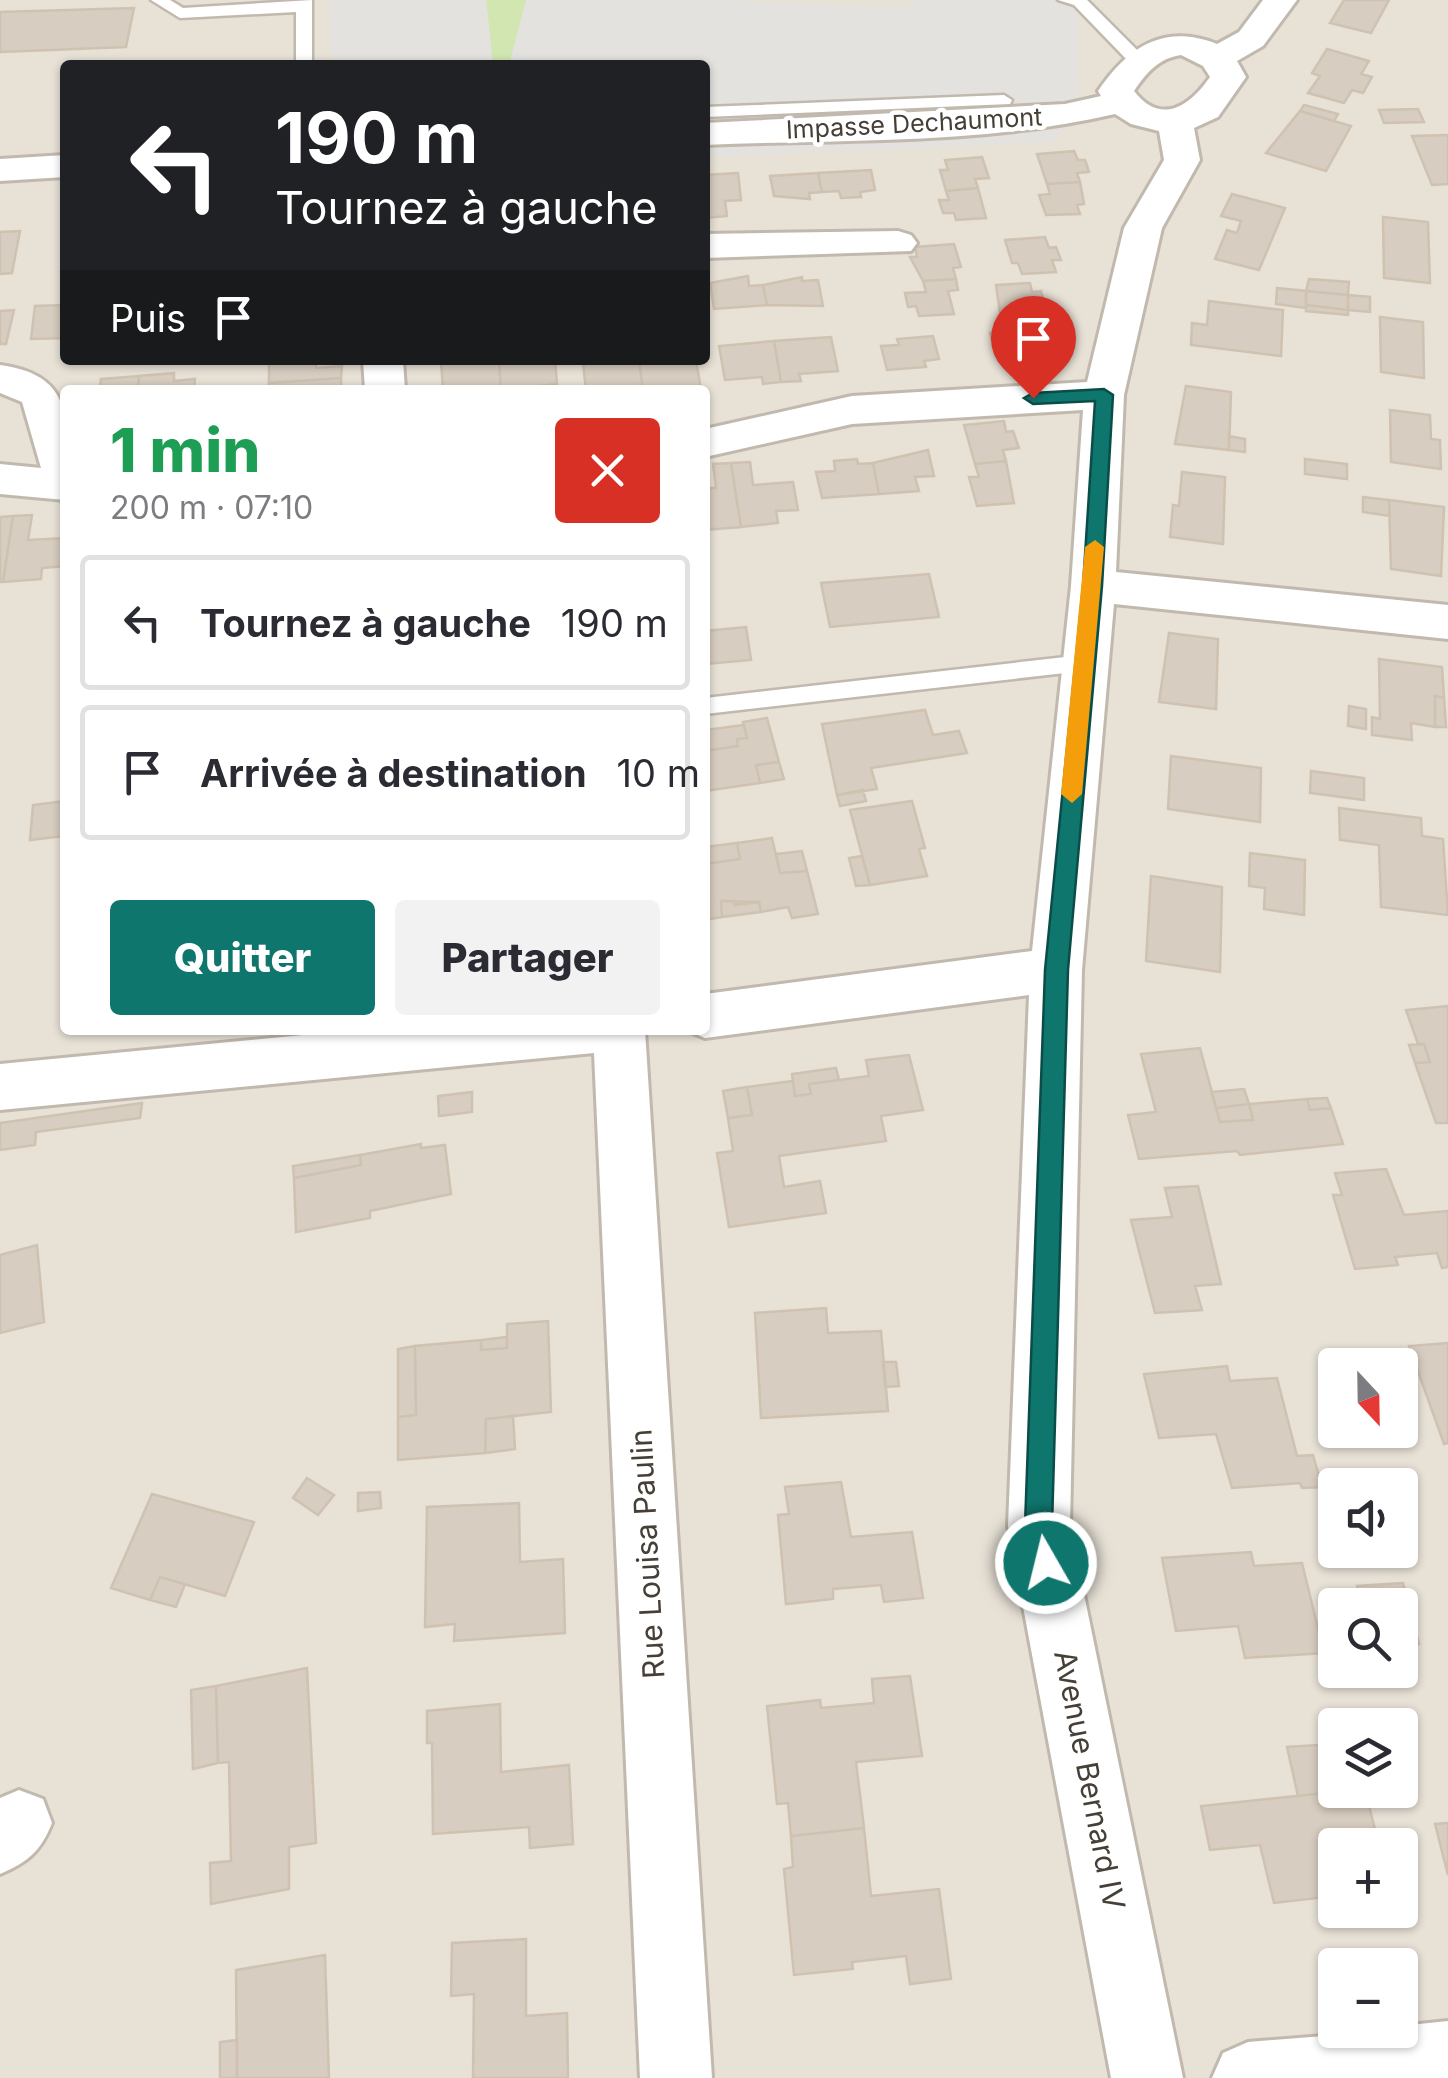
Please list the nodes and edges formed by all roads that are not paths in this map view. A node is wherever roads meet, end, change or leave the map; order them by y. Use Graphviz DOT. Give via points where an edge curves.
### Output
graph roads {
  1 [pos="159,0"];
  2 [pos="1066,0"];
  3 [pos="1081,0"];
  4 [pos="1280,0"];
  5 [pos="304,4"];
  6 [pos="1216,58"];
  7 [pos="1136,59"];
  8 [pos="304,60"];
  9 [pos="1004,100"];
  10 [pos="1120,102"];
  11 [pos="710,112"];
  12 [pos="1175,120"];
  13 [pos="710,134"];
  14 [pos="60,166"];
  15 [pos="0,170"];
  16 [pos="898,243"];
  17 [pos="710,246"];
  18 [pos="0,380"];
  19 [pos="1104,395"];
  20 [pos="710,442"];
  21 [pos="60,465"];
  22 [pos="0,479"];
  23 [pos="60,482"];
  24 [pos="1093,586"];
  25 [pos="1448,622"];
  26 [pos="1083,662"];
  27 [pos="710,705"];
  28 [pos="1056,970"];
  29 [pos="710,1015"];
  30 [pos="542,1035"];
  31 [pos="619,1035"];
  32 [pos="0,1087"];
  33 [pos="1448,2056"];
  34 [pos="676,2078"];
  35 [pos="1147,2078"];
  36 [pos="1248,2078"];
  1 -- 5 [label="lane" via="180,13"];
  2 -- 3 [label="lane"];
  3 -- 7 [label="lane"];
  4 -- 6 [label="street" via="1250,39"];
  5 -- 8 [label="lane"];
  6 -- 7 [label="street" via="1183,44"];
  6 -- 12 [label="street" via="1228,76 1205,109"];
  7 -- 10 [label="street" via="1116,91"];
  9 -- 11 [label="lane"];
  10 -- 12 [label="street" via="1152,121"];
  10 -- 13 [label="street, Impasse Dechaumont" via="1003,121"];
  12 -- 19 [label="street, Avenue Bernard IV" via="1182,160 1143,228"];
  14 -- 15 [label="street"];
  16 -- 17 [label="street"];
  18 -- 21 [label="street" via="40,395"];
  19 -- 20 [label="street" via="852,410"];
  19 -- 24 [label="street, Avenue Bernard IV"];
  22 -- 23 [label="street"];
  24 -- 25 [label="street"];
  24 -- 26 [label="street, Avenue Bernard IV"];
  26 -- 27 [label="lane"];
  26 -- 28 [label="street, Avenue Bernard IV"];
  28 -- 29 [label="street"];
  28 -- 35 [label="street, Avenue Bernard IV" via="1039,1526"];
  30 -- 32 [label="street"];
  31 -- 34 [label="street, Rue Louisa Paulin"];
  33 -- 36 [label="street"];
}
